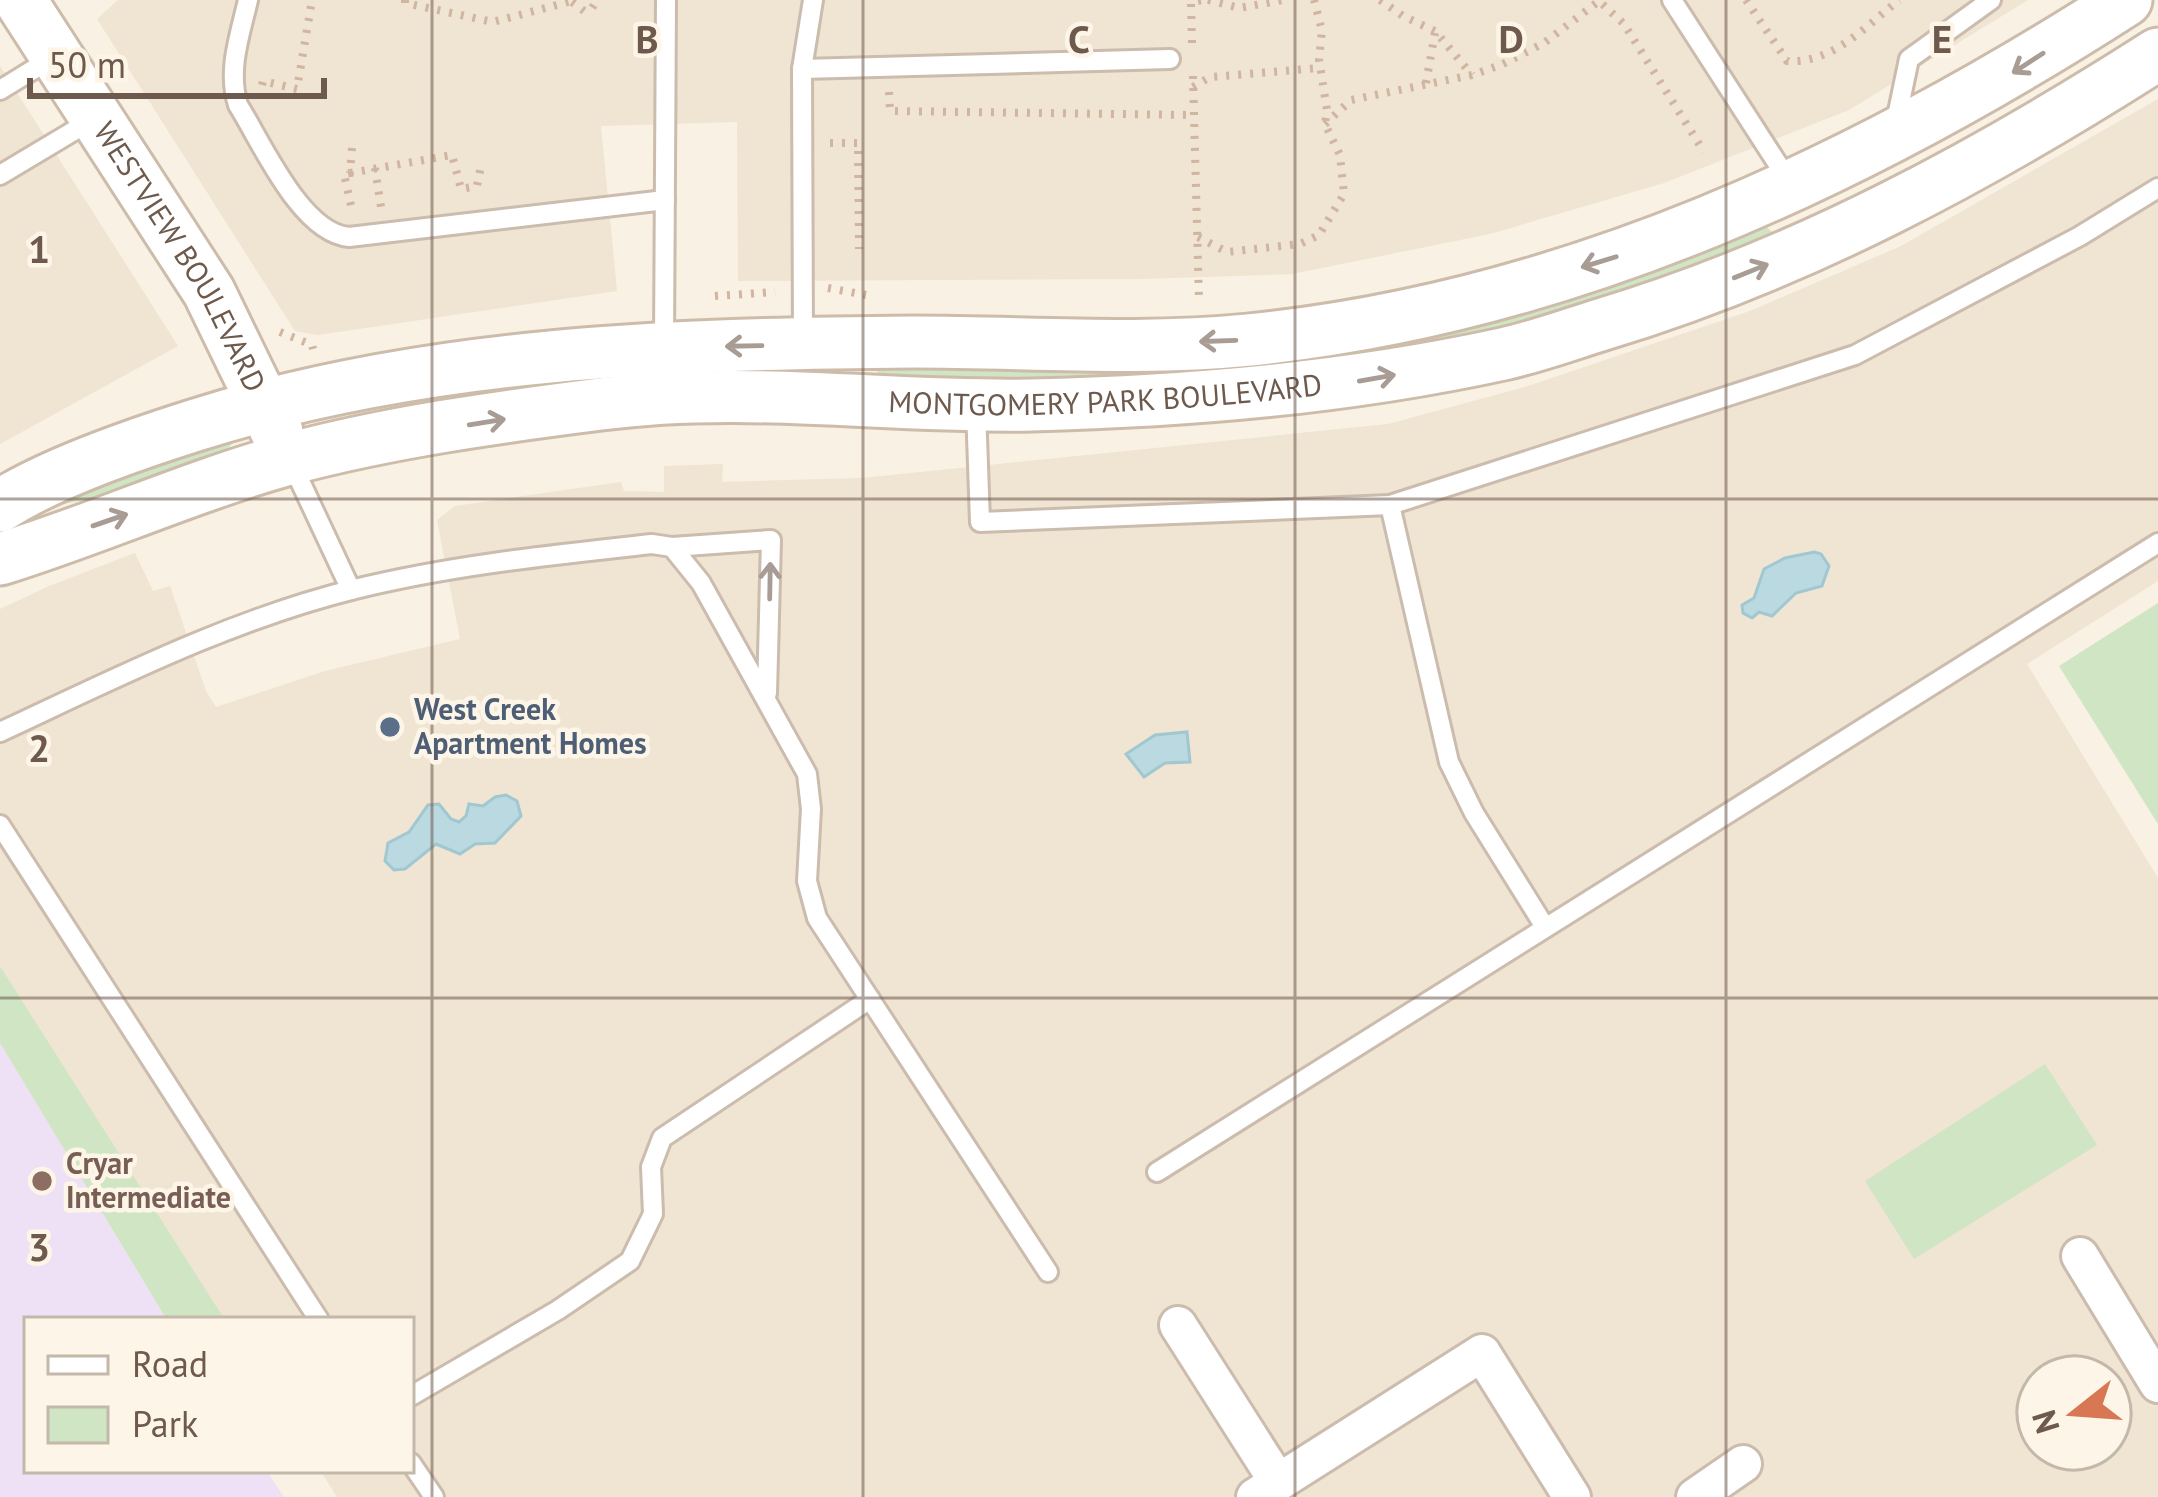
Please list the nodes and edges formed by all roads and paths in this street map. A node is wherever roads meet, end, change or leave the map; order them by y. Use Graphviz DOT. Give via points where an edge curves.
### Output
graph roads {
  1 [pos="20,0"];
  2 [pos="248,0"];
  3 [pos="312,0"];
  4 [pos="405,0"];
  5 [pos="597,0"];
  6 [pos="666,0"];
  7 [pos="813,0"];
  8 [pos="1205,0"];
  9 [pos="1283,0"];
  10 [pos="1314,0"];
  11 [pos="1380,0"];
  12 [pos="1599,0"];
  13 [pos="1672,0"];
  14 [pos="1746,0"];
  15 [pos="1899,0"];
  16 [pos="1991,0"];
  17 [pos="2126,0"];
  18 [pos="572,1"];
  19 [pos="1435,31"];
  20 [pos="2158,54"];
  21 [pos="56,56"];
  22 [pos="1170,59"];
  23 [pos="1321,68"];
  24 [pos="802,69"];
  25 [pos="1472,75"];
  26 [pos="1426,82"];
  27 [pos="889,83"];
  28 [pos="1193,87"];
  29 [pos="0,90"];
  30 [pos="260,92"];
  31 [pos="1194,115"];
  32 [pos="96,118"];
  33 [pos="825,124"];
  34 [pos="1325,124"];
  35 [pos="1892,139"];
  36 [pos="352,148"];
  37 [pos="1703,152"];
  38 [pos="481,166"];
  39 [pos="375,168"];
  40 [pos="350,173"];
  41 [pos="0,175"];
  42 [pos="1793,187"];
  43 [pos="2158,188"];
  44 [pos="665,200"];
  45 [pos="339,201"];
  46 [pos="386,232"];
  47 [pos="1198,237"];
  48 [pos="859,249"];
  49 [pos="826,288"];
  50 [pos="776,292"];
  51 [pos="715,296"];
  52 [pos="880,298"];
  53 [pos="1221,300"];
  54 [pos="1199,302"];
  55 [pos="1176,303"];
  56 [pos="803,345"];
  57 [pos="663,348"];
  58 [pos="801,398"];
  59 [pos="264,404"];
  60 [pos="976,404"];
  61 [pos="289,459"];
  62 [pos="1390,505"];
  63 [pos="0,506"];
  64 [pos="2158,544"];
  65 [pos="672,547"];
  66 [pos="0,559"];
  67 [pos="351,590"];
  68 [pos="767,698"];
  69 [pos="0,732"];
  70 [pos="0,825"];
  71 [pos="1545,927"];
  72 [pos="870,999"];
  73 [pos="1157,1172"];
  74 [pos="2080,1256"];
  75 [pos="1048,1272"];
  76 [pos="317,1317"];
  77 [pos="1178,1325"];
  78 [pos="2158,1384"];
  79 [pos="414,1394"];
  80 [pos="1743,1464"];
  81 [pos="414,1467"];
  82 [pos="1266,1490"];
  83 [pos="434,1497"];
  84 [pos="1572,1497"];
  85 [pos="1695,1497"];
  1 -- 21 [label="street, WESTVIEW BOULEVARD"];
  2 -- 46 [label="lane" via="233,65 238,105 316,223 332,236"];
  3 -- 30 [label="path" via="297,89 262,81"];
  4 -- 18 [label="path" via="493,22"];
  5 -- 18 [label="path" via="584,11"];
  6 -- 44 [label="lane"];
  7 -- 24 [label="lane"];
  8 -- 9 [label="path" via="1239,8"];
  8 -- 28 [label="path" via="1191,2"];
  10 -- 23 [label="path"];
  11 -- 19 [label="path"];
  12 -- 25 [label="path" via="1544,43"];
  12 -- 37 [label="path" via="1624,24"];
  13 -- 42 [label="lane"];
  14 -- 15 [label="path" via="1787,62 1808,62"];
  16 -- 35 [label="lane" via="1909,59"];
  17 -- 35 [label="street, MONTGOMERY PARK BOULEVARD, one-way"];
  19 -- 25 [label="path"];
  19 -- 26 [label="path"];
  60 -- 20 [label="street, MONTGOMERY PARK BOULEVARD, one-way" via="1219,398 1508,353 1663,306 1808,248 1938,186"];
  21 -- 29 [label="lane"];
  21 -- 32 [label="street, WESTVIEW BOULEVARD"];
  22 -- 24 [label="lane"];
  23 -- 28 [label="path" via="1210,77"];
  23 -- 34 [label="path"];
  24 -- 56 [label="lane"];
  25 -- 26 [label="path"];
  26 -- 34 [label="path" via="1351,100"];
  27 -- 31 [label="path" via="890,111"];
  28 -- 31 [label="path"];
  31 -- 47 [label="path"];
  32 -- 41 [label="lane"];
  32 -- 59 [label="street, WESTVIEW BOULEVARD" via="209,292"];
  33 -- 48 [label="path" via="825,143 858,143"];
  34 -- 47 [label="path" via="1340,154 1345,194 1319,235 1227,252"];
  35 -- 42 [label="street, MONTGOMERY PARK BOULEVARD"];
  36 -- 40 [label="path"];
  38 -- 39 [label="path" via="477,186 461,189 452,155"];
  39 -- 40 [label="path"];
  39 -- 46 [label="path"];
  40 -- 45 [label="path" via="344,174 354,210"];
  42 -- 56 [label="street, MONTGOMERY PARK BOULEVARD, one-way" via="1699,228 1486,295 1249,340"];
  43 -- 62 [label="lane" via="1855,355"];
  44 -- 46 [label="lane"];
  44 -- 57 [label="lane"];
  47 -- 54 [label="path"];
  49 -- 52 [label="path"];
  50 -- 51 [label="path"];
  53 -- 54 [label="path"];
  54 -- 55 [label="path"];
  56 -- 57 [label="street, MONTGOMERY PARK BOULEVARD, one-way"];
  56 -- 58 [label="street"];
  57 -- 59 [label="street, MONTGOMERY PARK BOULEVARD" via="451,368"];
  58 -- 60 [label="street, MONTGOMERY PARK BOULEVARD"];
  61 -- 58 [label="street, MONTGOMERY PARK BOULEVARD, one-way" via="605,403"];
  59 -- 61 [label="street, WESTVIEW BOULEVARD"];
  59 -- 63 [label="street, MONTGOMERY PARK BOULEVARD" via="149,440"];
  60 -- 62 [label="lane" via="980,522"];
  66 -- 61 [label="street, MONTGOMERY PARK BOULEVARD, one-way"];
  61 -- 67 [label="lane"];
  62 -- 71 [label="lane" via="1449,762"];
  64 -- 71 [label="lane"];
  65 -- 67 [label="lane" via="458,566"];
  65 -- 68 [label="lane"];
  68 -- 65 [label="lane, one-way" via="771,540"];
  67 -- 69 [label="lane" via="189,643"];
  68 -- 72 [label="lane" via="807,774 807,881 817,918"];
  70 -- 76 [label="lane"];
  71 -- 73 [label="lane"];
  72 -- 75 [label="lane"];
  72 -- 79 [label="lane" via="662,1138 651,1168 653,1214 629,1261"];
  74 -- 78 [label="street"];
  77 -- 82 [label="street"];
  80 -- 85 [label="street"];
  81 -- 83 [label="lane"];
  82 -- 84 [label="street" via="1482,1353"];
}
